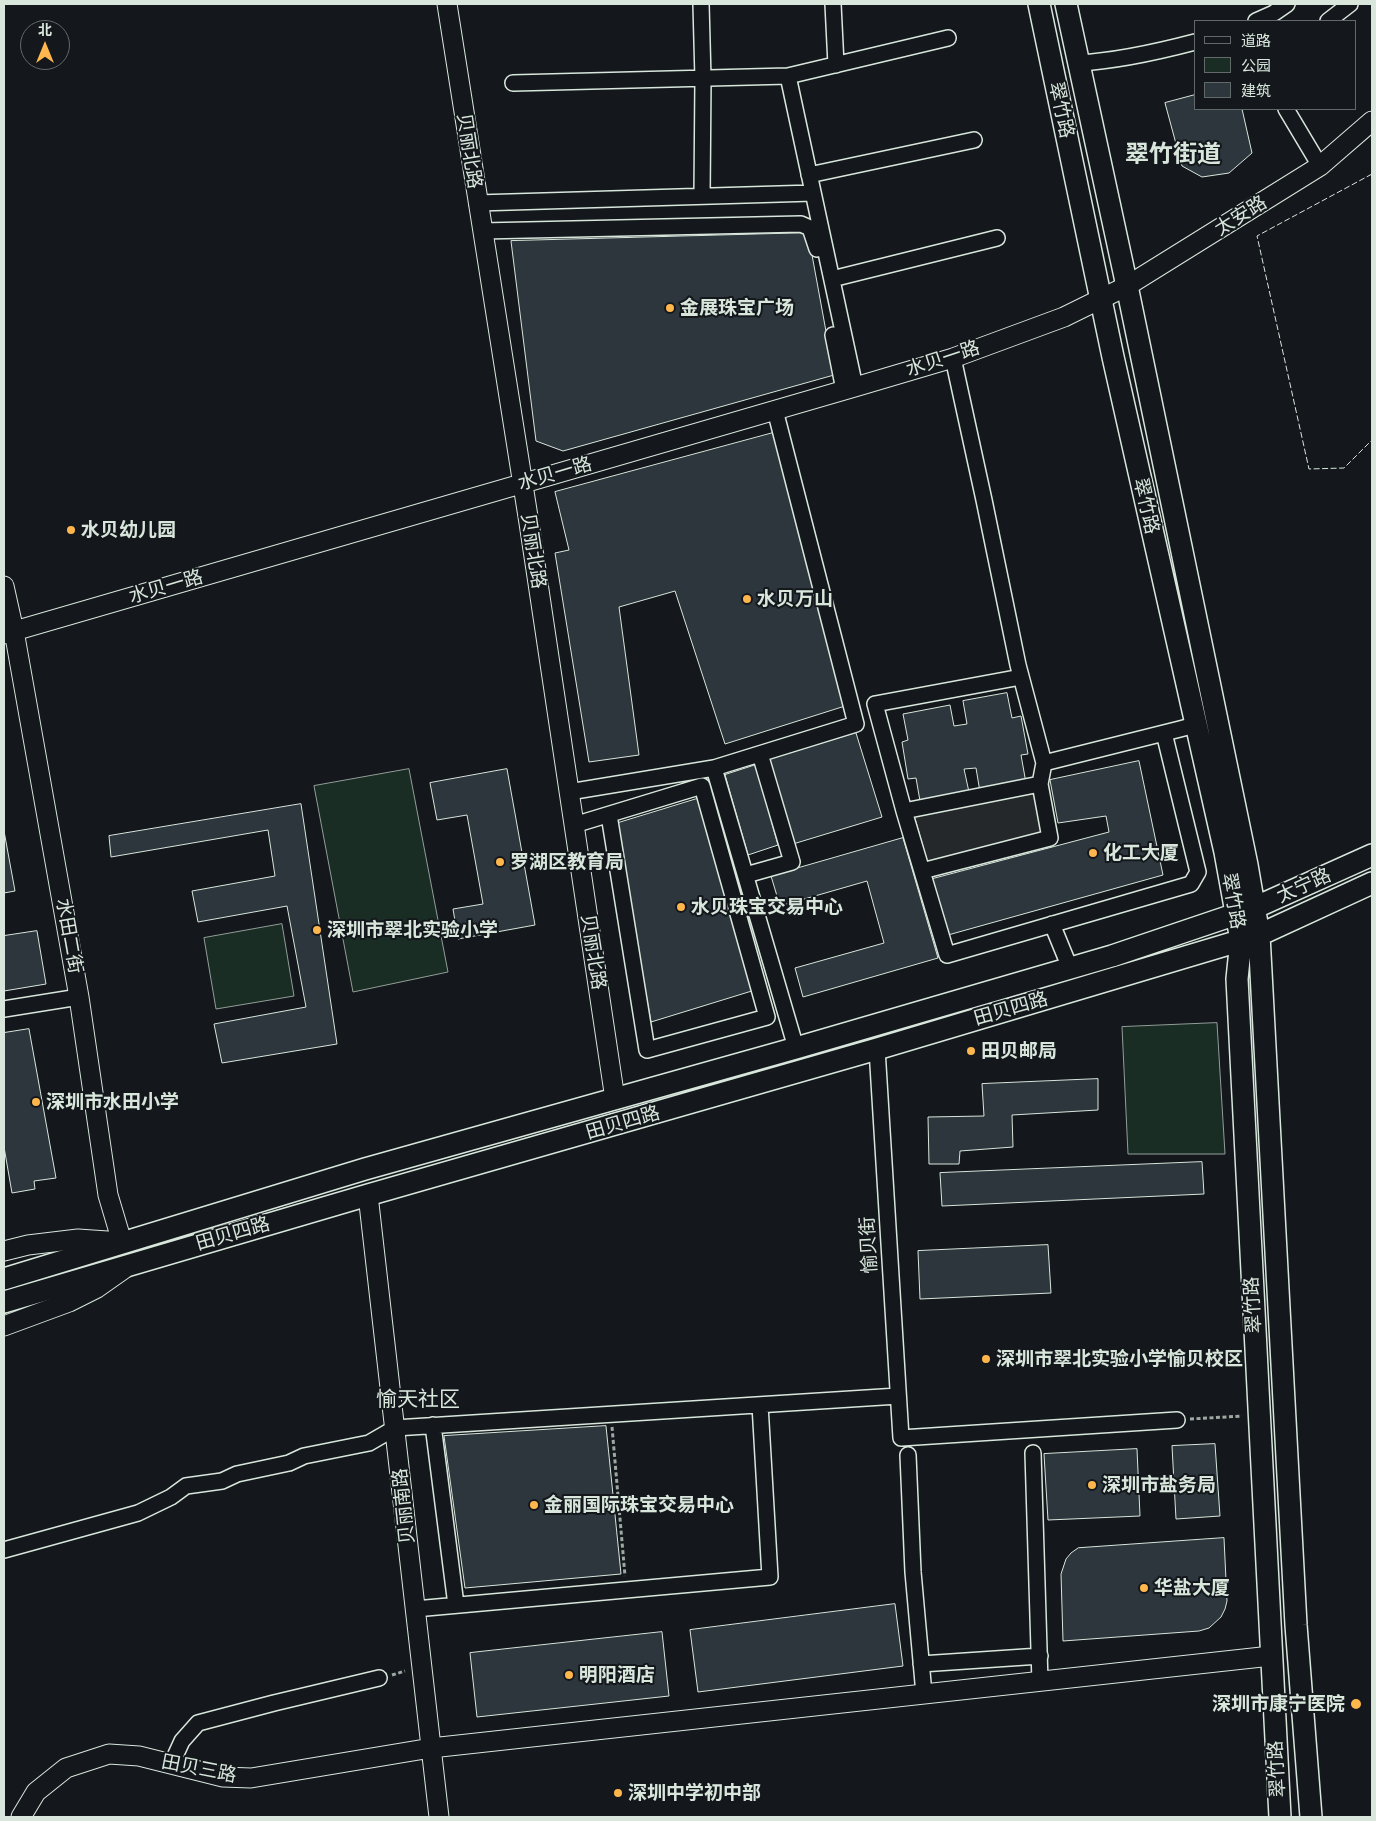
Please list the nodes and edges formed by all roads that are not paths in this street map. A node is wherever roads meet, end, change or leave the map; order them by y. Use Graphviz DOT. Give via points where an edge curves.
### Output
graph roads {
  1 [pos="447,4"];
  2 [pos="701,4"];
  3 [pos="833,4"];
  4 [pos="1039,4"];
  5 [pos="1066,4"];
  6 [pos="1287,4"];
  7 [pos="1350,4"];
  8 [pos="1258,20"];
  9 [pos="1329,20"];
  10 [pos="948,38"];
  11 [pos="1194,42"];
  12 [pos="1078,63"];
  13 [pos="836,65"];
  14 [pos="788,76"];
  15 [pos="703,79"];
  16 [pos="513,84"];
  17 [pos="1287,110"];
  18 [pos="1372,121"];
  19 [pos="974,140"];
  20 [pos="1320,166"];
  21 [pos="809,175"];
  22 [pos="813,193"];
  23 [pos="702,195"];
  24 [pos="478,203"];
  25 [pos="482,231"];
  26 [pos="997,238"];
  27 [pos="832,279"];
  28 [pos="1127,286"];
  29 [pos="1101,299"];
  30 [pos="953,358"];
  31 [pos="849,389"];
  32 [pos="775,410"];
  33 [pos="522,483"];
  34 [pos="4,586"];
  35 [pos="9,632"];
  36 [pos="1021,677"];
  37 [pos="1195,725"];
  38 [pos="1164,733"];
  39 [pos="760,754"];
  40 [pos="1044,763"];
  41 [pos="714,768"];
  42 [pos="1040,784"];
  43 [pos="570,792"];
  44 [pos="904,811"];
  45 [pos="609,815"];
  46 [pos="574,825"];
  47 [pos="1372,855"];
  48 [pos="922,872"];
  49 [pos="746,875"];
  50 [pos="1372,883"];
  51 [pos="1244,911"];
  52 [pos="1052,924"];
  53 [pos="1250,938"];
  54 [pos="1112,956"];
  55 [pos="1070,968"];
  56 [pos="1118,978"];
  57 [pos="79,996"];
  58 [pos="4,1009"];
  59 [pos="796,1048"];
  60 [pos="877,1048"];
  61 [pos="615,1099"];
  62 [pos="368,1195"];
  63 [pos="122,1242"];
  64 [pos="4,1251"];
  65 [pos="129,1265"];
  66 [pos="4,1279"];
  67 [pos="4,1302"];
  68 [pos="4,1326"];
  69 [pos="898,1396"];
  70 [pos="760,1405"];
  71 [pos="1177,1420"];
  72 [pos="432,1425"];
  73 [pos="395,1428"];
  74 [pos="1033,1453"];
  75 [pos="908,1455"];
  76 [pos="4,1550"];
  77 [pos="456,1605"];
  78 [pos="416,1609"];
  79 [pos="1040,1656"];
  80 [pos="1271,1656"];
  81 [pos="921,1664"];
  82 [pos="379,1678"];
  83 [pos="1040,1682"];
  84 [pos="924,1694"];
  85 [pos="431,1748"];
  86 [pos="171,1764"];
  87 [pos="21,1817"];
  88 [pos="440,1817"];
  89 [pos="1280,1817"];
  90 [pos="1310,1817"];
  1 -- 24 [label="street, 贝丽北路"];
  2 -- 15 [label="street"];
  3 -- 13 [label="street"];
  4 -- 29 [label="main road, 翠竹路"];
  5 -- 12 [label="main road, 翠竹路"];
  6 -- 8 [label="street"];
  7 -- 9 [label="street"];
  10 -- 13 [label="street"];
  11 -- 12 [label="street"];
  12 -- 28 [label="main road, 翠竹路"];
  13 -- 14 [label="street"];
  14 -- 15 [label="street"];
  14 -- 21 [label="street"];
  15 -- 16 [label="street"];
  15 -- 23 [label="street"];
  17 -- 20 [label="street"];
  18 -- 20 [label="street, 太安路"];
  19 -- 21 [label="street"];
  20 -- 28 [label="street, 太安路"];
  21 -- 22 [label="street"];
  22 -- 23 [label="street"];
  22 -- 27 [label="street"];
  23 -- 24 [label="street"];
  24 -- 25 [label="street, 贝丽北路"];
  25 -- 31 [label="street" via="801,224 810,228 816,242"];
  25 -- 33 [label="street, 贝丽北路"];
  26 -- 27 [label="street"];
  27 -- 31 [label="street"];
  28 -- 29 [label="street, 太安路"];
  28 -- 51 [label="main road, 翠竹路" via="1247,865"];
  29 -- 30 [label="street, 水贝一路" via="1064,317"];
  29 -- 37 [label="main road, 翠竹路"];
  30 -- 31 [label="street, 水贝一路"];
  30 -- 36 [label="street"];
  31 -- 32 [label="street, 水贝一路"];
  32 -- 33 [label="street, 水贝一路"];
  32 -- 39 [label="street" via="856,724"];
  33 -- 35 [label="street, 水贝一路"];
  33 -- 43 [label="street, 贝丽北路"];
  34 -- 35 [label="street, 水田二街"];
  35 -- 57 [label="street, 水田二街"];
  36 -- 40 [label="street"];
  36 -- 44 [label="street" via="875,704"];
  37 -- 38 [label="street"];
  37 -- 51 [label="main road, 翠竹路" via="1225,852"];
  38 -- 40 [label="street"];
  38 -- 52 [label="street" via="1198,872 1190,884"];
  39 -- 41 [label="street"];
  39 -- 49 [label="street" via="792,862"];
  40 -- 42 [label="street"];
  41 -- 43 [label="street"];
  41 -- 49 [label="street"];
  42 -- 44 [label="street"];
  42 -- 48 [label="street" via="1050,838"];
  43 -- 46 [label="street, 贝丽北路"];
  44 -- 48 [label="street"];
  45 -- 45 [label="street" via="702,786 767,1017 648,1050"];
  45 -- 46 [label="street"];
  46 -- 61 [label="street, 贝丽北路"];
  47 -- 51 [label="main road, 太宁路"];
  48 -- 52 [label="street" via="947,955"];
  49 -- 59 [label="street"];
  50 -- 53 [label="main road, 太宁路"];
  51 -- 53 [label="main road, 翠竹路"];
  51 -- 54 [label="main road, 田贝四路"];
  52 -- 55 [label="street"];
  53 -- 56 [label="main road, 田贝四路"];
  53 -- 80 [label="main road, 翠竹路" via="1237,979"];
  53 -- 90 [label="main road, 翠竹路"];
  54 -- 55 [label="main road, 田贝四路"];
  54 -- 56 [label="street"];
  55 -- 59 [label="main road, 田贝四路"];
  56 -- 60 [label="main road, 田贝四路"];
  57 -- 58 [label="street"];
  57 -- 63 [label="street, 水田二街" via="108,1195"];
  59 -- 61 [label="main road, 田贝四路"];
  60 -- 62 [label="main road, 田贝四路"];
  60 -- 69 [label="street, 愉贝街"];
  61 -- 63 [label="main road, 田贝四路"];
  62 -- 65 [label="main road, 田贝四路"];
  62 -- 73 [label="street, 贝丽南路"];
  63 -- 64 [label="street" via="78,1239"];
  63 -- 66 [label="main road, 田贝四路"];
  65 -- 67 [label="main road, 田贝四路"];
  65 -- 68 [label="street" via="97,1288 69,1302"];
  69 -- 70 [label="street"];
  69 -- 71 [label="street, 愉贝街" via="901,1438"];
  70 -- 72 [label="street"];
  70 -- 77 [label="street" via="770,1577"];
  72 -- 73 [label="street"];
  72 -- 77 [label="street"];
  73 -- 76 [label="street" via="370,1442 304,1456 289,1463 222,1480 186,1486 138,1513"];
  73 -- 78 [label="street, 贝丽南路"];
  74 -- 79 [label="street"];
  75 -- 81 [label="street"];
  77 -- 78 [label="street"];
  78 -- 85 [label="street, 贝丽南路"];
  79 -- 81 [label="street"];
  79 -- 83 [label="street"];
  80 -- 83 [label="street, 田贝三路"];
  80 -- 89 [label="main road, 翠竹路"];
  81 -- 84 [label="street"];
  82 -- 86 [label="street" via="198,1723 182,1741"];
  83 -- 84 [label="street, 田贝三路"];
  84 -- 85 [label="street, 田贝三路"];
  85 -- 86 [label="street, 田贝三路" via="251,1778 223,1777"];
  85 -- 88 [label="street, 贝丽南路"];
  86 -- 87 [label="street, 田贝三路" via="139,1756 108,1754 66,1768 36,1792"];
}
